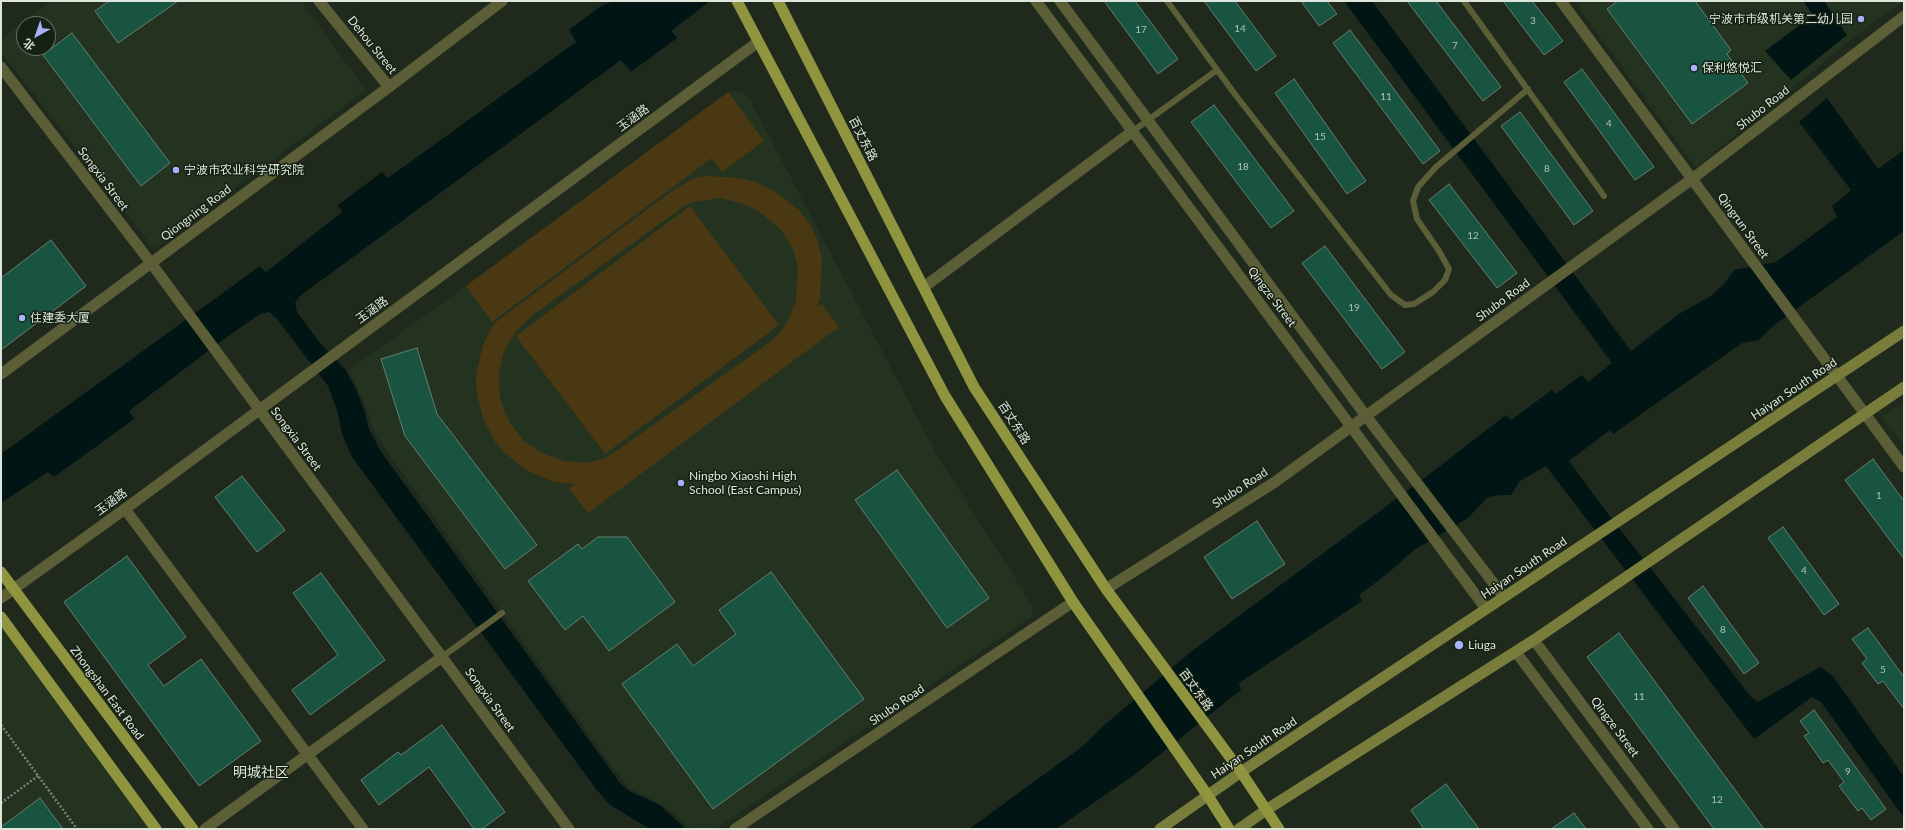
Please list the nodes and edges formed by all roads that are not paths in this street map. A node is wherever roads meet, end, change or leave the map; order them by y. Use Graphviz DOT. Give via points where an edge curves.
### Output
graph roads {
  1 [pos="319,1"];
  2 [pos="502,1"];
  3 [pos="737,1"];
  4 [pos="778,1"];
  5 [pos="1036,1"];
  6 [pos="1060,1"];
  7 [pos="1167,1"];
  8 [pos="1464,1"];
  9 [pos="1561,1"];
  10 [pos="1904,16"];
  11 [pos="758,42"];
  12 [pos="1,67"];
  13 [pos="1217,70"];
  14 [pos="389,87"];
  15 [pos="1528,89"];
  16 [pos="1148,120"];
  17 [pos="1133,131"];
  18 [pos="1692,179"];
  19 [pos="1604,196"];
  20 [pos="151,263"];
  21 [pos="924,288"];
  22 [pos="1904,331"];
  23 [pos="1,374"];
  24 [pos="1837,376"];
  25 [pos="1904,387"];
  26 [pos="258,410"];
  27 [pos="1866,415"];
  28 [pos="1366,416"];
  29 [pos="1351,426"];
  30 [pos="1904,467"];
  31 [pos="125,509"];
  32 [pos="1,572"];
  33 [pos="13,589"];
  34 [pos="1106,589"];
  35 [pos="1504,597"];
  36 [pos="1,598"];
  37 [pos="1073,602"];
  38 [pos="1486,609"];
  39 [pos="502,613"];
  40 [pos="1,617"];
  41 [pos="1534,640"];
  42 [pos="1516,652"];
  43 [pos="442,657"];
  44 [pos="307,756"];
  45 [pos="1241,772"];
  46 [pos="1208,796"];
  47 [pos="1266,810"];
  48 [pos="156,829"];
  49 [pos="193,829"];
  50 [pos="205,829"];
  51 [pos="362,829"];
  52 [pos="569,829"];
  53 [pos="735,829"];
  54 [pos="1160,829"];
  55 [pos="1229,829"];
  56 [pos="1239,829"];
  57 [pos="1279,829"];
  58 [pos="1648,829"];
  59 [pos="1674,829"];
  1 -- 14 [label="street, Dehou Street"];
  2 -- 14 [label="street, Qiongning Road"];
  3 -- 11 [label="main road"];
  4 -- 21 [label="main road, 百丈东路"];
  5 -- 17 [label="street, Qingze Street"];
  6 -- 16 [label="street, Qingze Street"];
  7 -- 13 [label="lane"];
  8 -- 15 [label="lane"];
  9 -- 18 [label="street, Qingrun Street"];
  10 -- 18 [label="street, Shubo Road"];
  11 -- 26 [label="street, 玉涵路"];
  11 -- 37 [label="main road" via="945,396"];
  12 -- 20 [label="street, Songxia Street"];
  13 -- 15 [label="lane" via="1391,295 1405,305 1414,304 1434,292 1445,280 1449,269 1417,218 1413,202 1418,187 1436,167"];
  13 -- 16 [label="lane"];
  14 -- 20 [label="street, Qiongning Road"];
  15 -- 19 [label="lane"];
  16 -- 17 [label="lane"];
  16 -- 28 [label="street, Qingze Street"];
  17 -- 21 [label="street"];
  17 -- 29 [label="street, Qingze Street"];
  18 -- 24 [label="street, Qingrun Street"];
  18 -- 28 [label="street, Shubo Road"];
  20 -- 23 [label="street, Qiongning Road"];
  20 -- 26 [label="street, Songxia Street"];
  21 -- 34 [label="main road, 百丈东路" via="974,387"];
  22 -- 24 [label="main road, Haiyan South Road"];
  24 -- 27 [label="street, Qingrun Street"];
  24 -- 35 [label="main road, Haiyan South Road"];
  25 -- 27 [label="main road"];
  26 -- 31 [label="street, 玉涵路"];
  26 -- 43 [label="street, Songxia Street"];
  27 -- 30 [label="street, Qingrun Street"];
  27 -- 41 [label="main road"];
  28 -- 29 [label="street, Shubo Road"];
  28 -- 35 [label="street, Qingze Street"];
  29 -- 34 [label="street, Shubo Road" via="1275,482"];
  29 -- 38 [label="street, Qingze Street"];
  31 -- 33 [label="street, 玉涵路"];
  31 -- 44 [label="street"];
  32 -- 33 [label="main road, Zhongshan East Road"];
  33 -- 36 [label="street, 玉涵路"];
  33 -- 49 [label="main road, Zhongshan East Road"];
  34 -- 45 [label="main road, 百丈东路"];
  35 -- 38 [label="main road, Haiyan South Road"];
  37 -- 46 [label="main road"];
  37 -- 53 [label="street, Shubo Road"];
  38 -- 45 [label="main road, Haiyan South Road"];
  39 -- 43 [label="lane"];
  40 -- 48 [label="main road"];
  41 -- 42 [label="main road"];
  41 -- 59 [label="street, Qingze Street"];
  42 -- 47 [label="main road"];
  42 -- 58 [label="street"];
  43 -- 44 [label="street"];
  43 -- 52 [label="street, Songxia Street"];
  44 -- 50 [label="street"];
  44 -- 51 [label="street"];
  45 -- 46 [label="main road, Haiyan South Road"];
  45 -- 47 [label="main road, 百丈东路"];
  46 -- 54 [label="main road, Haiyan South Road"];
  46 -- 55 [label="main road"];
  47 -- 56 [label="main road"];
  47 -- 57 [label="main road, 百丈东路"];
}
